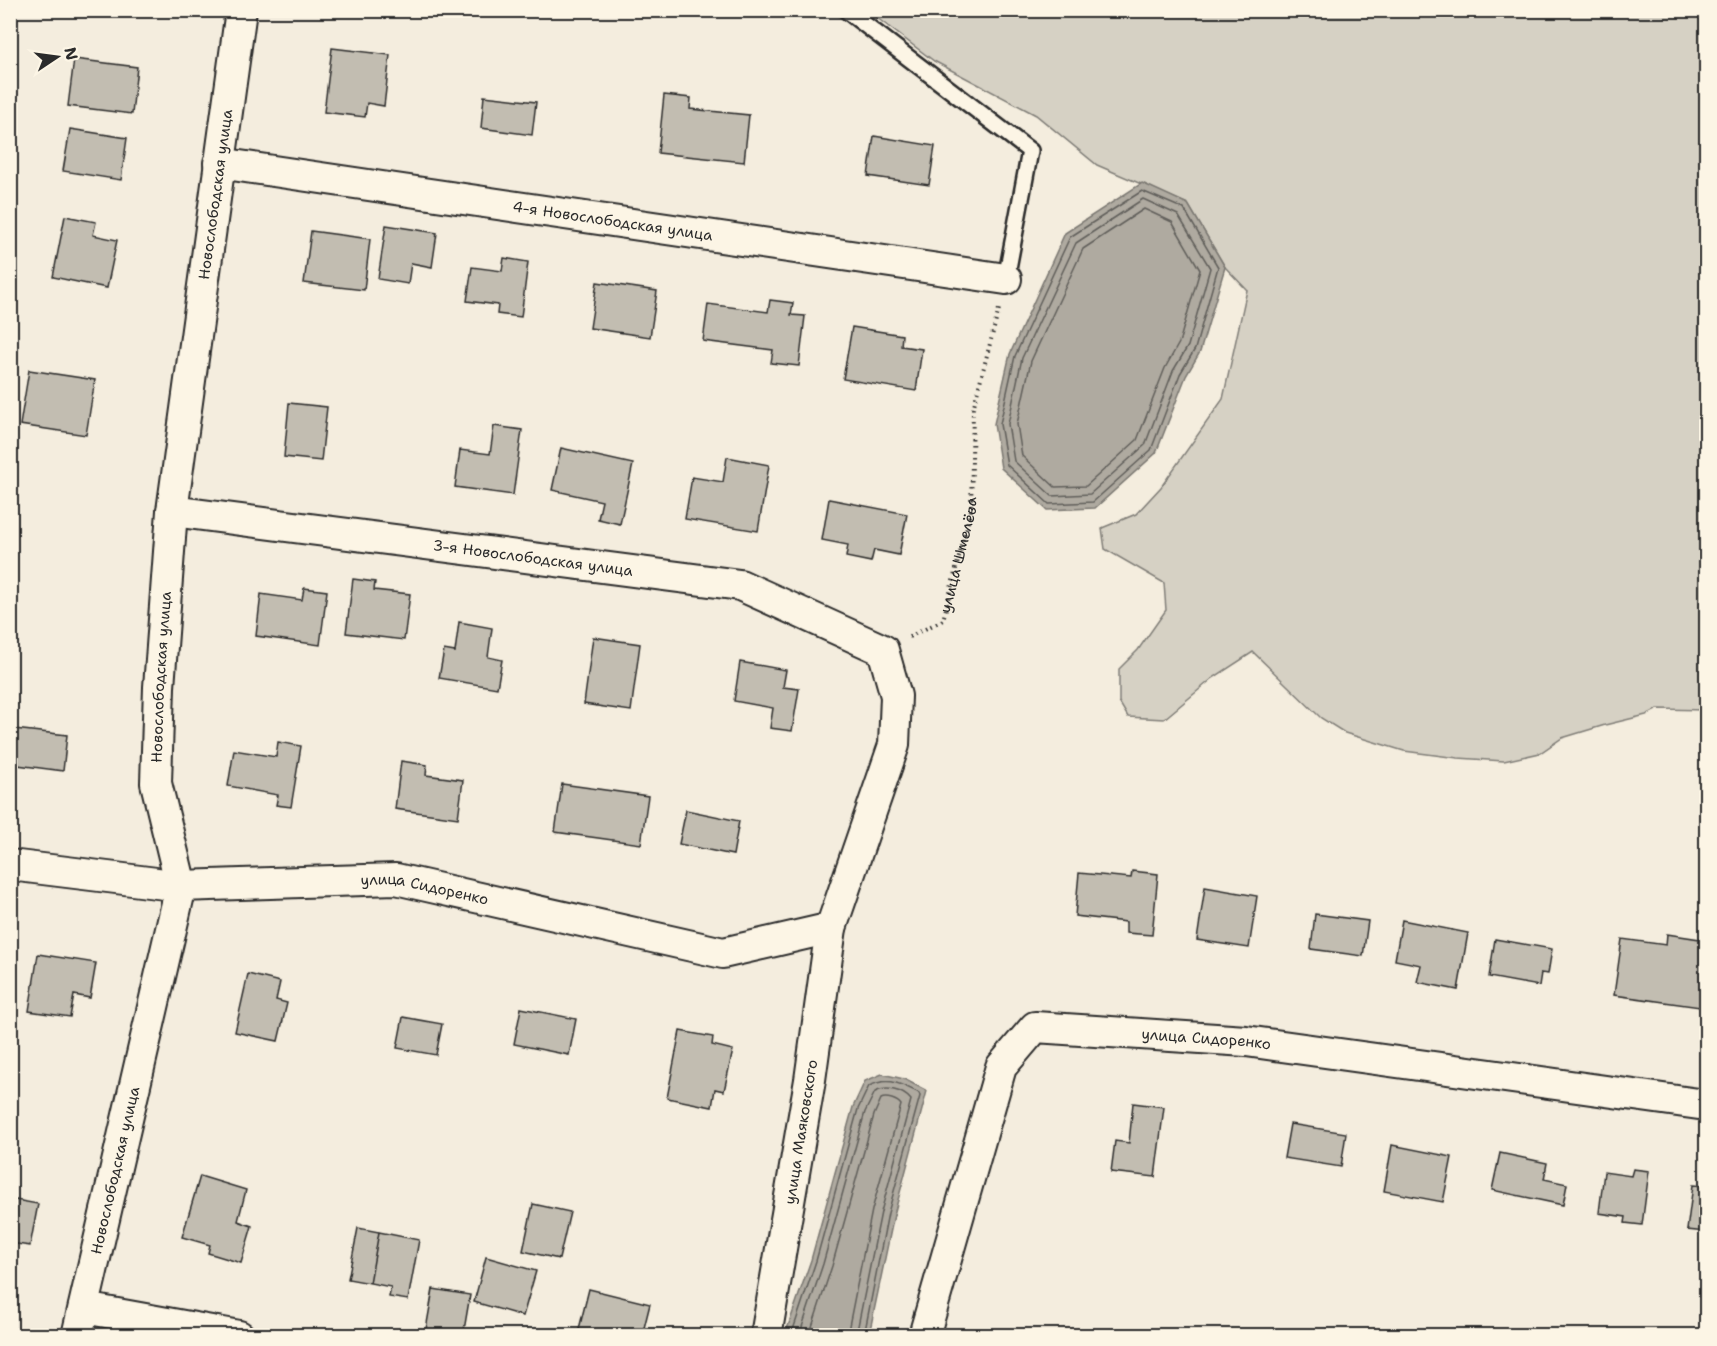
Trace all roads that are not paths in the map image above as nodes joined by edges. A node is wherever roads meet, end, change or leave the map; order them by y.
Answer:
1 (241, 10) edge
2 (846, 10) edge
3 (219, 163) junction
4 (1006, 279) joint
5 (172, 511) junction
6 (10, 865) edge
7 (181, 886) junction
8 (831, 928) junction
9 (1707, 1105) edge
10 (81, 1322) edge
11 (240, 1335) edge
12 (766, 1335) edge
13 (924, 1335) edge

1 - 3 street, Новослободская улица
2 - 4 lane
3 - 4 street, 4-я Новослободская улица
3 - 5 street, Новослободская улица
5 - 7 street, Новослободская улица
5 - 8 street, 3-я Новослободская улица
6 - 7 street, улица Сидоренко
7 - 8 street, улица Сидоренко
7 - 10 street, Новослободская улица
8 - 12 street, улица Маяковского
9 - 13 street, улица Сидоренко
10 - 11 street

